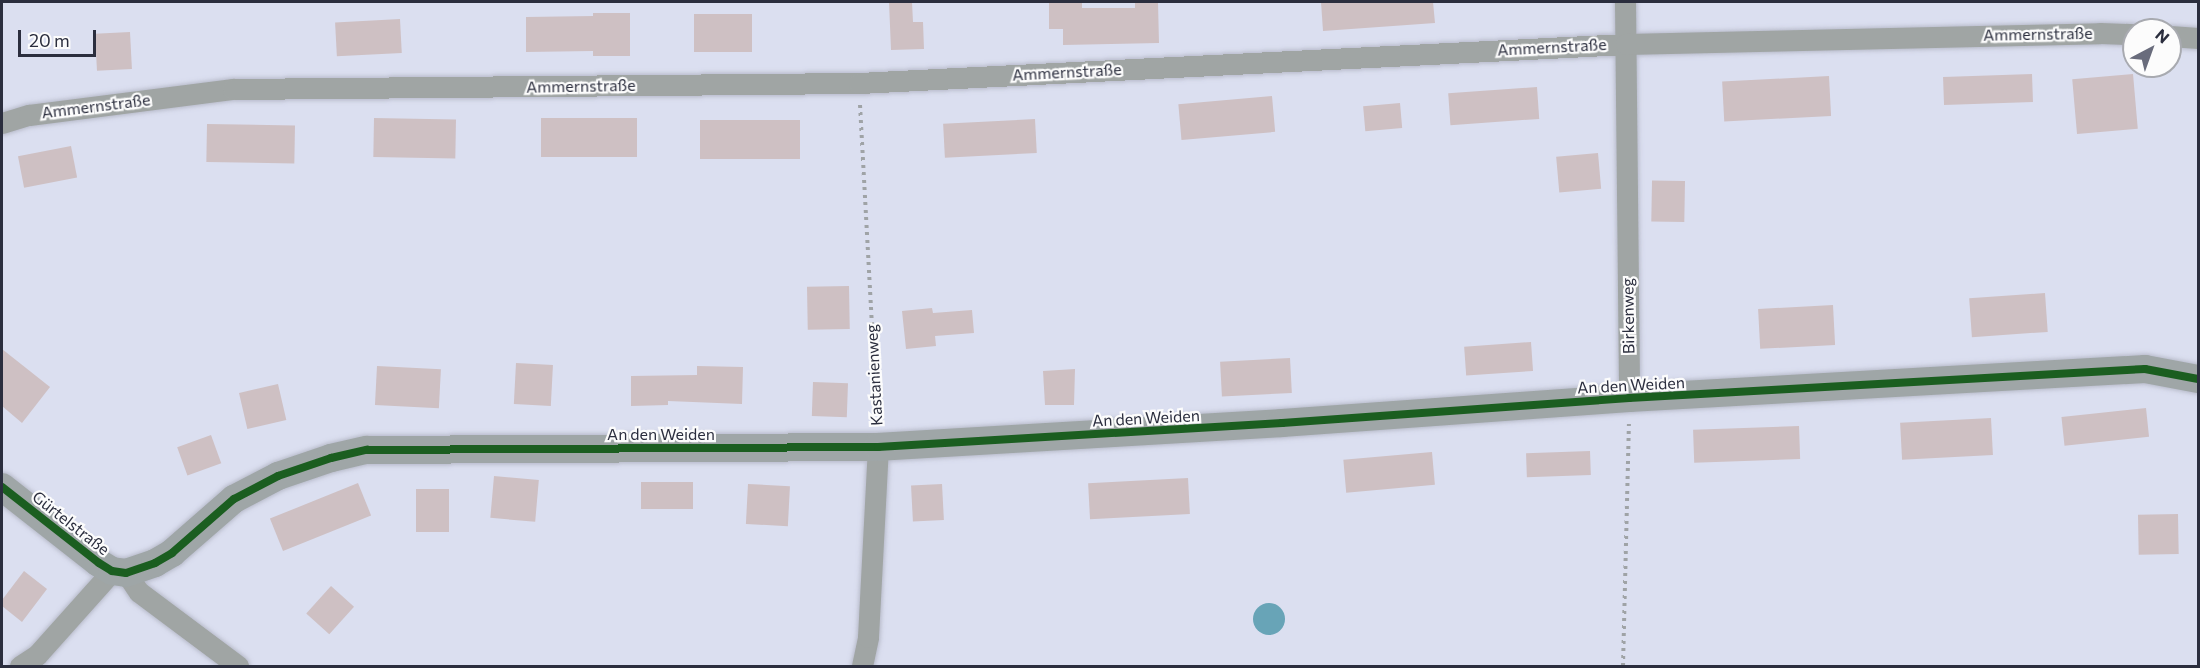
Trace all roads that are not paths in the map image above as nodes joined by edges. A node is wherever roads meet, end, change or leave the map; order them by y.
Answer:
1 (1625, 2) edge
2 (2122, 34) edge
3 (2182, 37) edge
4 (2199, 38) edge
5 (1626, 44) junction
6 (2, 123) edge
7 (2199, 379) edge
8 (1629, 398) junction
9 (878, 447) junction
10 (2, 487) edge
11 (119, 572) junction
12 (20, 666) edge
13 (238, 666) edge
14 (862, 666) edge

1 - 5 street, Birkenweg
2 - 5 street, Ammernstraße
3 - 4 street
5 - 6 street, Ammernstraße
5 - 8 street, Birkenweg
7 - 8 street, An den Weiden
8 - 9 street, An den Weiden
9 - 11 street, An den Weiden
9 - 14 street, Kastanienweg
10 - 11 street, Gürtelstraße
11 - 12 street
11 - 13 street, Gürtelstraße

